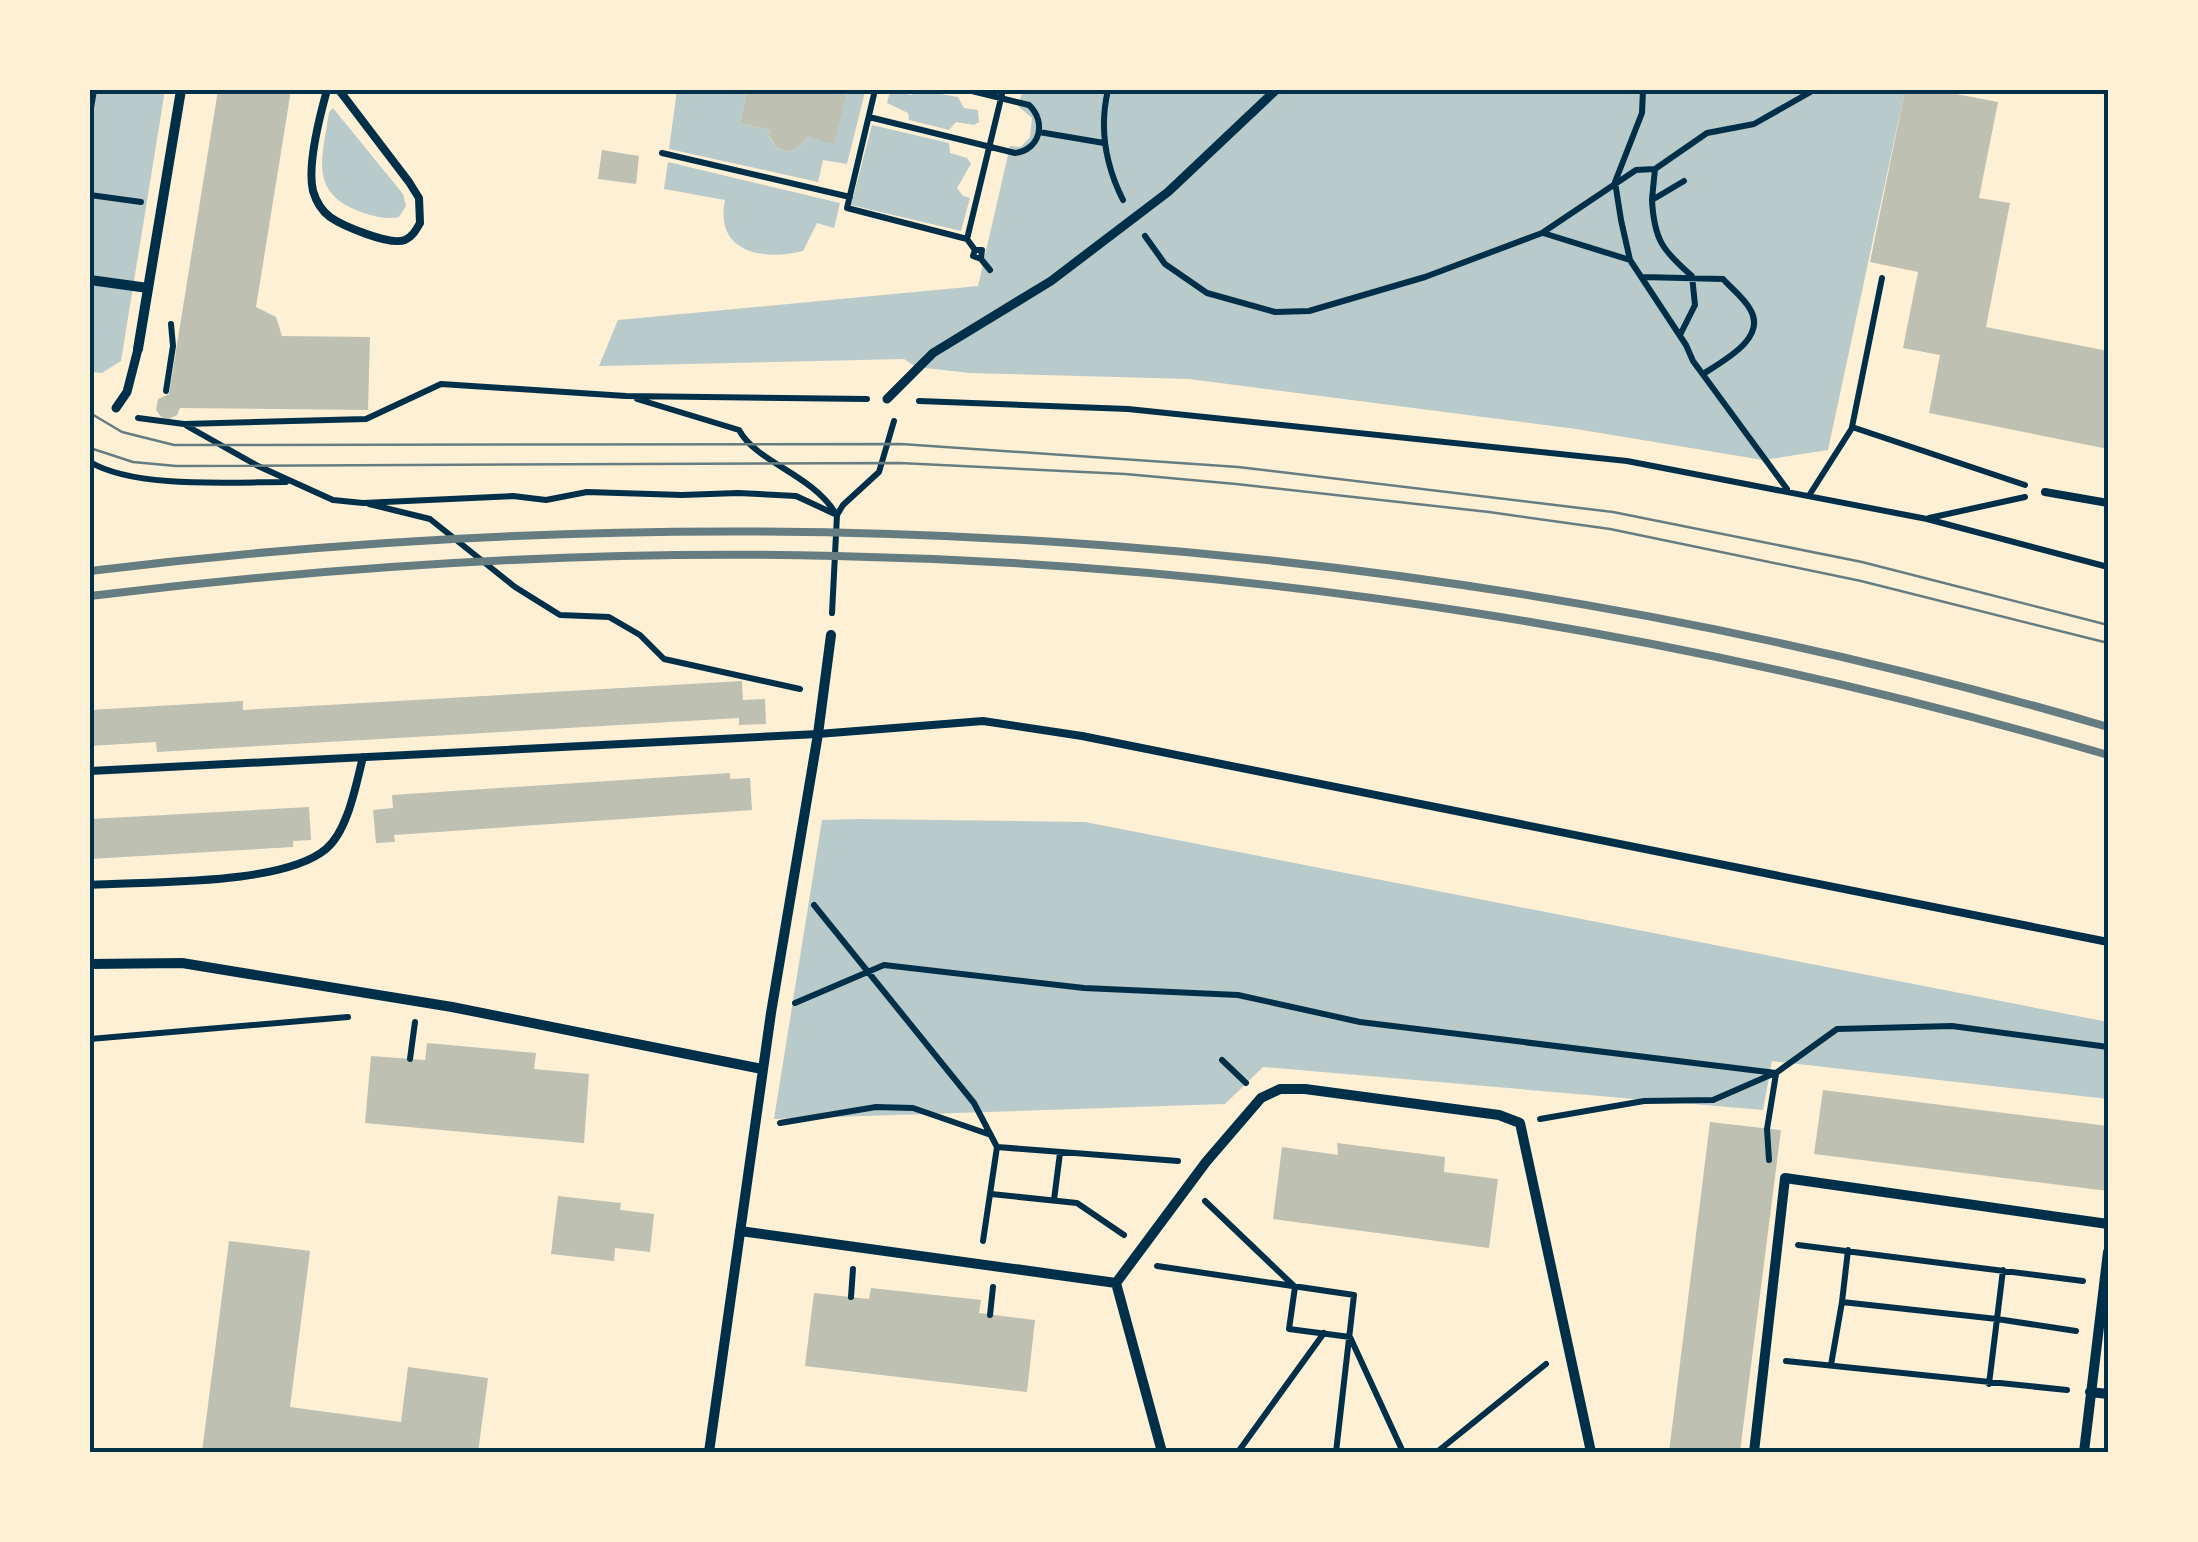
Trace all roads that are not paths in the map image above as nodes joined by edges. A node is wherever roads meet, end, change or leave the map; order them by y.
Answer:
1 (181, 90) edge
2 (327, 90) edge
3 (339, 90) edge
4 (1276, 90) edge
5 (90, 280) edge
6 (148, 288) junction
7 (138, 349) joint
8 (887, 399) road end
9 (116, 408) dead end
10 (2045, 492) road end
11 (2108, 503) edge
12 (831, 636) road end
13 (818, 734) junction
14 (364, 757) junction
15 (90, 771) edge
16 (90, 885) edge
17 (2108, 942) edge
18 (90, 964) edge
19 (762, 1069) junction
20 (2108, 1224) edge
21 (740, 1231) junction
22 (2108, 1252) edge
23 (1116, 1283) junction
24 (2090, 1392) junction
25 (2108, 1394) edge
26 (709, 1452) edge
27 (1162, 1452) edge
28 (1592, 1452) edge
29 (1754, 1452) edge
30 (2084, 1452) edge

1 - 6 street
2 - 3 lane
4 - 8 street
5 - 6 street
6 - 7 street
7 - 9 street
10 - 11 lane
12 - 13 street
13 - 14 lane
13 - 17 lane
13 - 19 street
14 - 15 lane
14 - 16 lane
18 - 19 street
19 - 21 street
20 - 29 street
21 - 23 street
21 - 26 street
22 - 24 street
23 - 27 street
23 - 28 street
24 - 25 street
24 - 30 street

